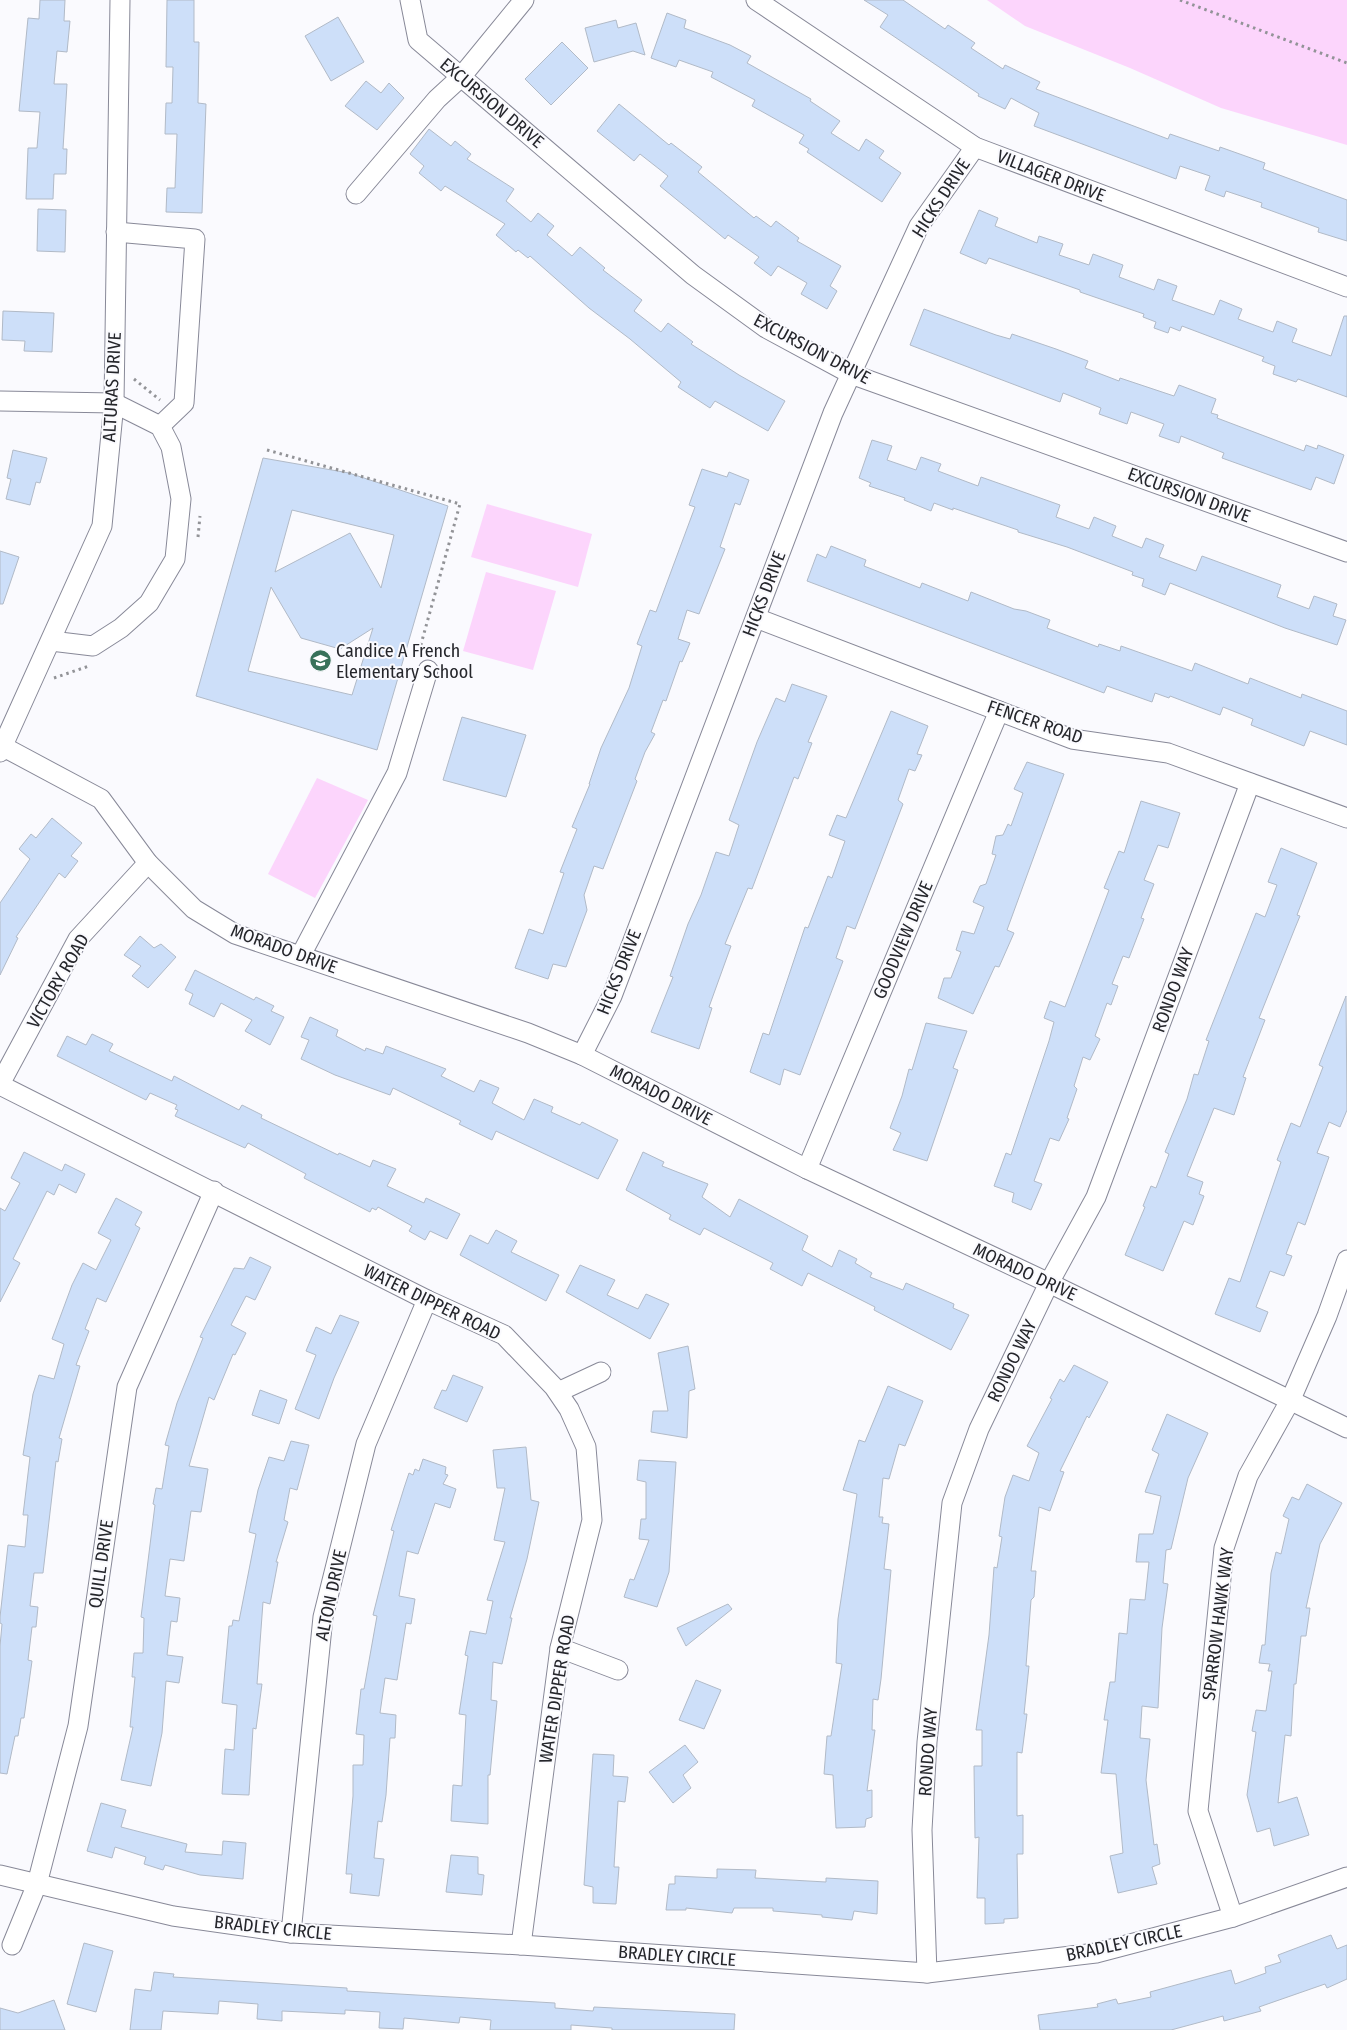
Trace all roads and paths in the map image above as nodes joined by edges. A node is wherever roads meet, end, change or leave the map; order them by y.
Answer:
1 (120, 0) edge
2 (410, 0) edge
3 (524, 0) edge
4 (756, 0) edge
5 (1180, 0) edge
6 (1347, 63) edge
7 (461, 77) junction
8 (975, 147) junction
9 (356, 194) dead end
10 (116, 232) junction
11 (1347, 287) edge
12 (851, 374) junction
13 (132, 376) dead end
14 (0, 401) edge
15 (164, 401) dead end
16 (114, 403) junction
17 (160, 426) junction
18 (267, 450) dead end
19 (1347, 552) edge
20 (756, 618) junction
21 (50, 641) junction
22 (422, 666) joint
23 (999, 711) junction
24 (1, 748) edge
25 (1250, 782) junction
26 (1347, 818) edge
27 (148, 863) junction
28 (301, 956) junction
29 (582, 1055) junction
30 (0, 1085) edge
31 (807, 1168) junction
32 (214, 1192) junction
33 (1347, 1260) edge
34 (1049, 1283) junction
35 (427, 1300) junction
36 (601, 1372) dead end
37 (558, 1392) junction
38 (1291, 1399) junction
39 (1347, 1428) edge
40 (560, 1648) junction
41 (618, 1670) dead end
42 (0, 1875) edge
43 (1347, 1877) edge
44 (37, 1884) junction
45 (1233, 1917) junction
46 (291, 1933) junction
47 (12, 1945) dead end
48 (521, 1945) junction
49 (927, 1973) junction

1 - 10 street, ALTURAS DRIVE
2 - 7 street, EXCURSION DRIVE
3 - 7 street
4 - 8 street, VILLAGER DRIVE
5 - 6 path
7 - 9 street
7 - 12 street, EXCURSION DRIVE
8 - 11 street, VILLAGER DRIVE
8 - 12 street, HICKS DRIVE
10 - 16 street, ALTURAS DRIVE
10 - 17 street
12 - 19 street, EXCURSION DRIVE
12 - 20 street, HICKS DRIVE
13 - 15 path
14 - 16 street
16 - 17 street
16 - 21 street, ALTURAS DRIVE
17 - 21 street
18 - 22 path
20 - 23 street, FENCER ROAD
20 - 29 street, HICKS DRIVE
21 - 24 street, ALTURAS DRIVE
22 - 28 street
23 - 25 street, FENCER ROAD
23 - 31 street, GOODVIEW DRIVE
24 - 27 street, MORADO DRIVE
25 - 26 street, FENCER ROAD
25 - 34 street, RONDO WAY
27 - 28 street, MORADO DRIVE
27 - 30 street, VICTORY ROAD
28 - 29 street, MORADO DRIVE
29 - 31 street, MORADO DRIVE
30 - 32 street, WATER DIPPER ROAD
31 - 34 street, MORADO DRIVE
32 - 35 street, WATER DIPPER ROAD
32 - 44 street, QUILL DRIVE
33 - 38 street, SPARROW HAWK WAY
34 - 38 street, MORADO DRIVE
34 - 49 street, RONDO WAY
35 - 37 street, WATER DIPPER ROAD
35 - 46 street, ALTON DRIVE
36 - 37 street
37 - 40 street, WATER DIPPER ROAD
38 - 39 street, MORADO DRIVE
38 - 45 street, SPARROW HAWK WAY
40 - 41 street
40 - 48 street, WATER DIPPER ROAD
42 - 44 street, BRADLEY CIRCLE
43 - 45 street, BRADLEY CIRCLE
44 - 46 street, BRADLEY CIRCLE
44 - 47 street, QUILL DRIVE
45 - 49 street, BRADLEY CIRCLE
46 - 48 street, BRADLEY CIRCLE
48 - 49 street, BRADLEY CIRCLE

